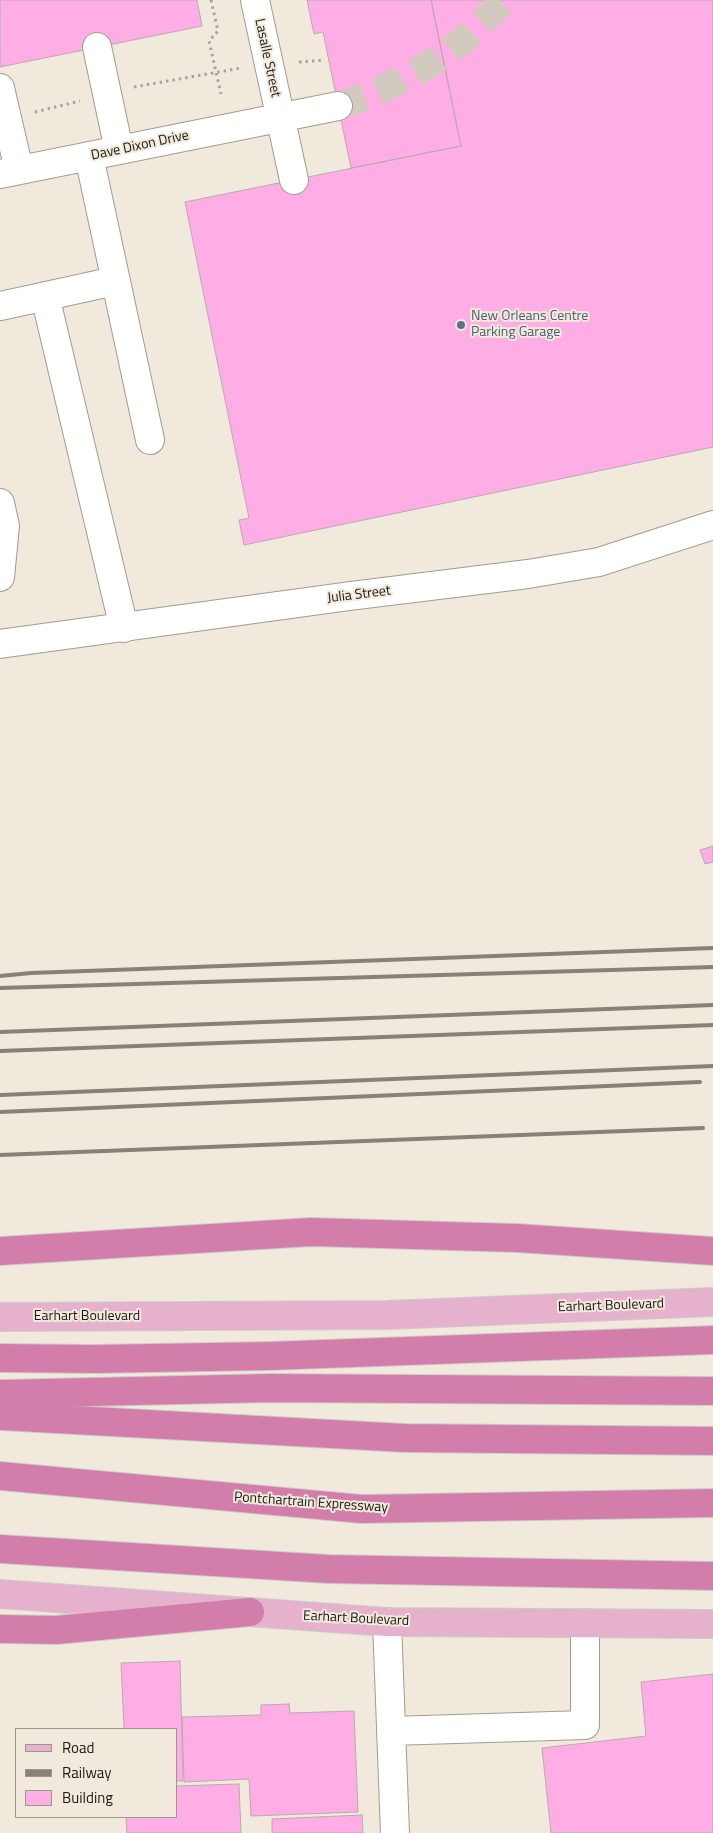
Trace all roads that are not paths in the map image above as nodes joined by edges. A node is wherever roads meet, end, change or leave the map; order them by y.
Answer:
1 (255, 0) edge
2 (97, 47) dead end
3 (0, 88) edge
4 (338, 106) tunnel mouth
5 (279, 116) junction
6 (119, 150) junction
7 (89, 156) junction
8 (10, 172) edge
9 (294, 180) dead end
10 (116, 281) junction
11 (45, 296) junction
12 (0, 306) edge
13 (150, 440) dead end
14 (0, 503) edge
15 (713, 525) edge
16 (0, 577) edge
17 (124, 628) junction
18 (0, 644) edge
19 (713, 1251) edge
20 (0, 1252) edge
21 (713, 1302) edge
22 (0, 1317) edge
23 (713, 1340) edge
24 (0, 1358) edge
25 (713, 1391) edge
26 (0, 1394) edge
27 (0, 1416) edge
28 (713, 1441) edge
29 (0, 1476) edge
30 (713, 1503) edge
31 (0, 1549) edge
32 (713, 1576) edge
33 (0, 1594) edge
34 (250, 1612) junction
35 (387, 1622) junction
36 (585, 1623) junction
37 (713, 1624) edge
38 (0, 1629) edge
39 (391, 1731) junction
40 (395, 1833) edge

1 - 5 street, Lasalle Street
2 - 6 street
3 - 8 street
4 - 5 street, Dave Dixon Drive
5 - 6 street, Dave Dixon Drive
5 - 9 street, Lasalle Street
6 - 7 street, Dave Dixon Drive
7 - 8 street, Dave Dixon Drive
7 - 10 street
10 - 11 street
10 - 13 street
11 - 12 street
11 - 17 street
14 - 16 street
15 - 17 street, Julia Street
17 - 18 street, Julia Street
19 - 20 highway
21 - 22 main road, Earhart Boulevard
23 - 24 highway
25 - 26 highway
27 - 28 highway
29 - 30 highway, Pontchartrain Expressway
31 - 32 highway
33 - 34 main road, Earhart Boulevard
34 - 35 main road, Earhart Boulevard
34 - 38 highway
35 - 36 main road, Earhart Boulevard
35 - 39 street
36 - 37 main road, Earhart Boulevard
36 - 39 street
39 - 40 street

